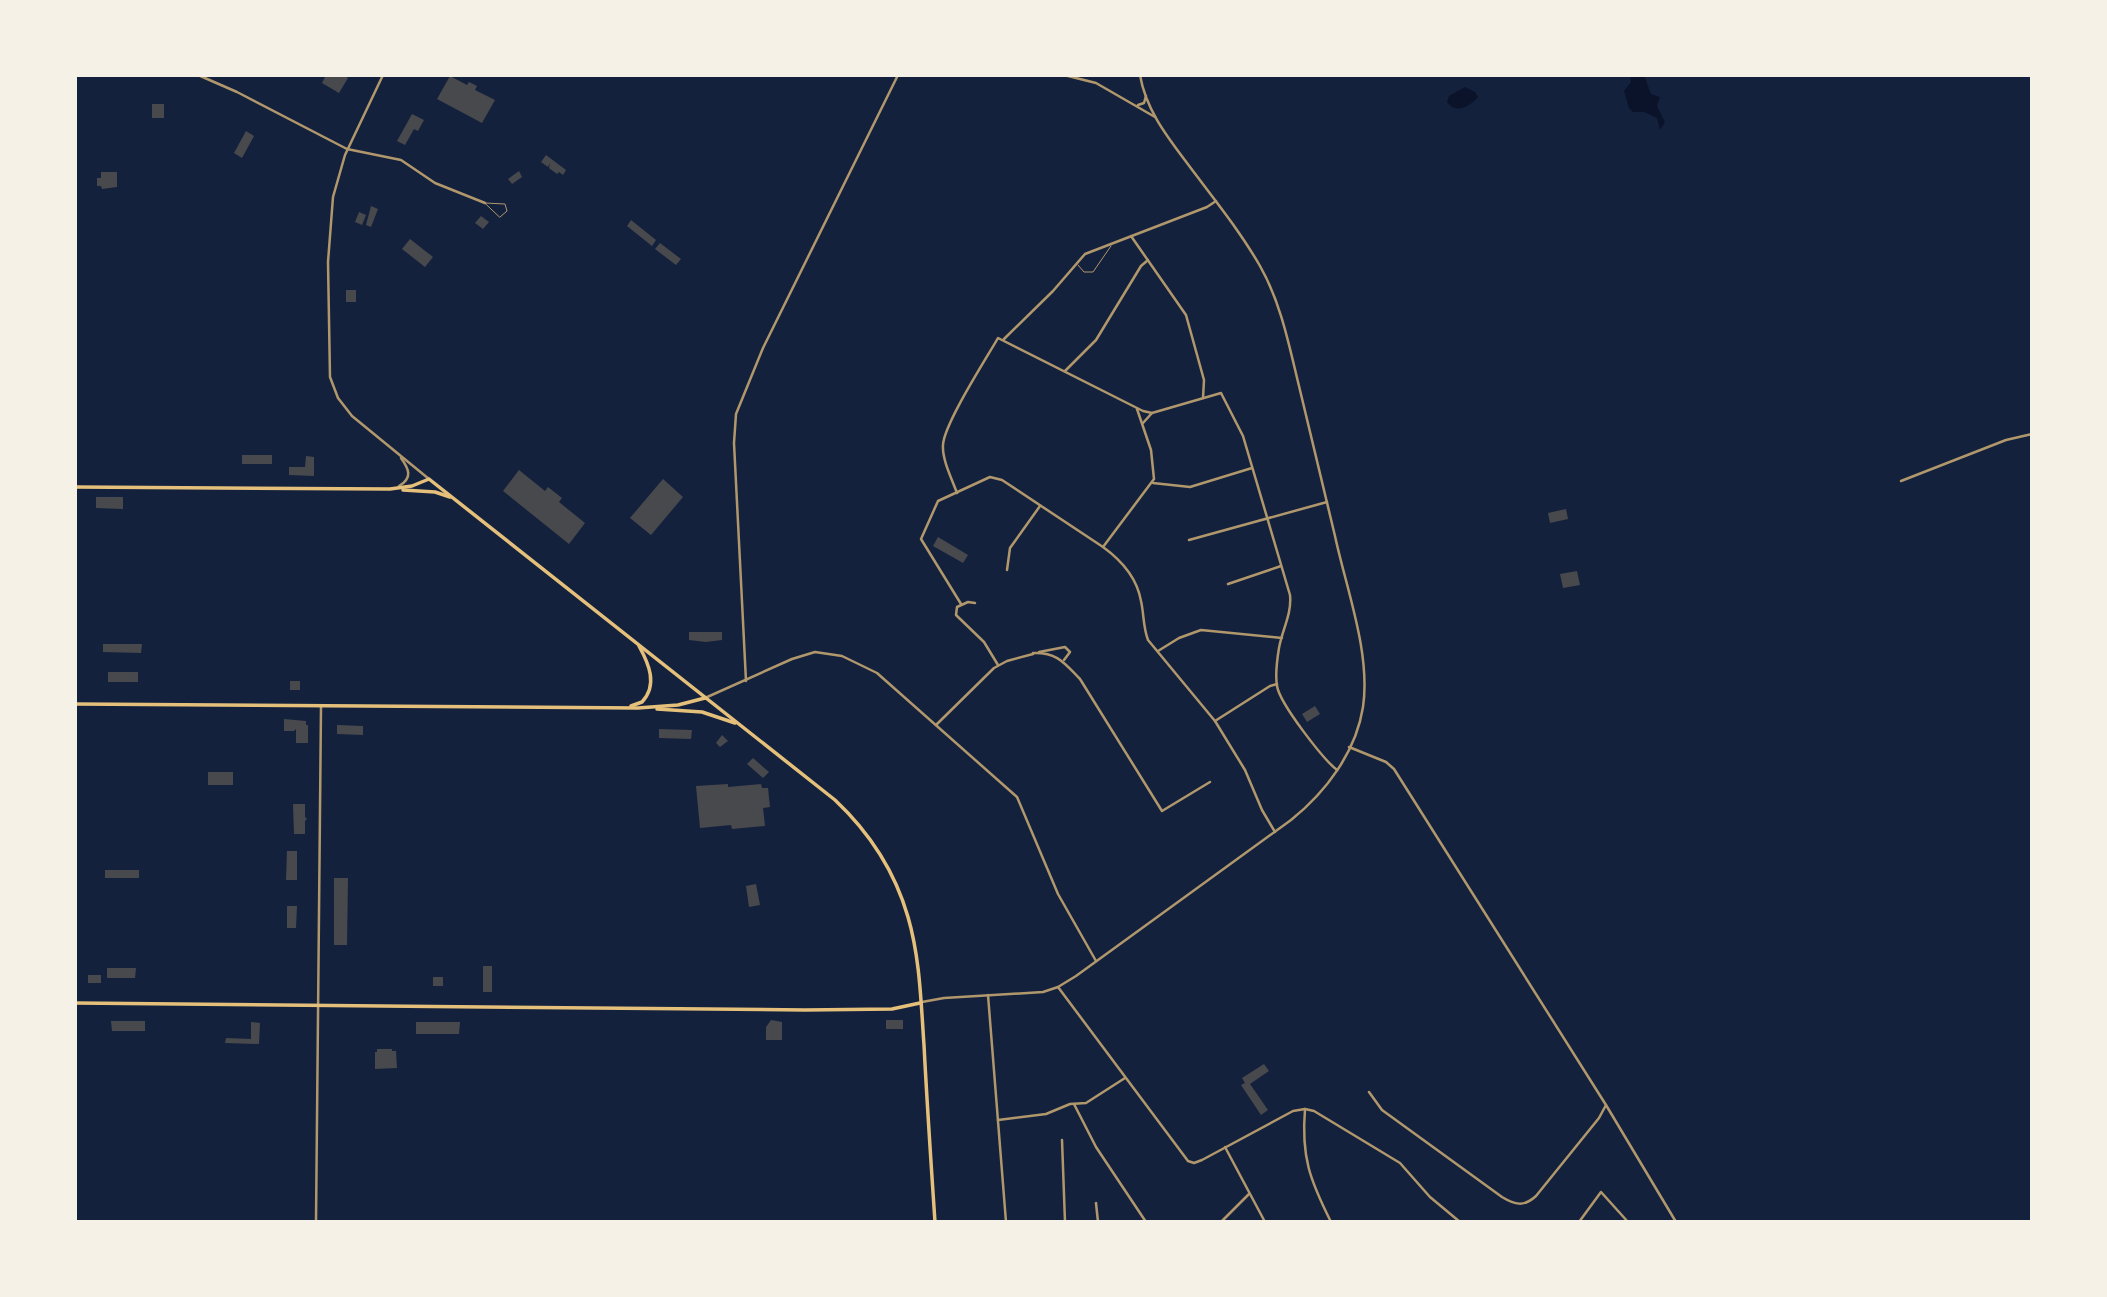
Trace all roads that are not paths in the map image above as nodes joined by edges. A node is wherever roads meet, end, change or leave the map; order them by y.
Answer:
1 (198, 75) edge
2 (383, 75) edge
3 (898, 75) edge
4 (1065, 75) edge
5 (1140, 75) edge
6 (1146, 96) junction
7 (1138, 105) junction
8 (1155, 117) junction
9 (347, 149) junction
10 (1216, 201) junction
11 (485, 203) junction
12 (1131, 236) junction
13 (1115, 242) junction
14 (1148, 260) junction
15 (1077, 261) junction
16 (1003, 340) junction
17 (1065, 371) junction
18 (1202, 398) junction
19 (1138, 410) junction
20 (1152, 413) junction
21 (1143, 424) junction
22 (2032, 434) edge
23 (399, 455) junction
24 (1252, 468) junction
25 (429, 479) junction
26 (1901, 481) dead end
27 (1152, 483) junction
28 (75, 487) edge
29 (390, 489) junction
30 (957, 493) junction
31 (455, 499) junction
32 (1327, 502) junction
33 (1040, 506) junction
34 (1266, 518) junction
35 (1189, 540) dead end
36 (1102, 547) junction
37 (1281, 566) junction
38 (1007, 570) dead end
39 (1228, 584) dead end
40 (975, 603) dead end
41 (961, 604) junction
42 (1282, 638) junction
43 (639, 644) junction
44 (1158, 651) junction
45 (1033, 653) junction
46 (1065, 660) junction
47 (998, 665) junction
48 (746, 681) junction
49 (1277, 684) junction
50 (705, 698) junction
51 (75, 704) edge
52 (321, 706) junction
53 (623, 708) junction
54 (638, 708) junction
55 (1215, 721) junction
56 (738, 725) junction
57 (936, 725) junction
58 (1349, 747) junction
59 (1337, 770) junction
60 (1210, 782) dead end
61 (1275, 832) junction
62 (1096, 961) junction
63 (1058, 986) junction
64 (988, 995) junction
65 (75, 1003) edge
66 (920, 1003) junction
67 (320, 1005) junction
68 (1125, 1078) junction
69 (1370, 1092) dead end
70 (1074, 1104) junction
71 (1606, 1105) junction
72 (1306, 1109) junction
73 (998, 1120) junction
74 (1062, 1140) dead end
75 (1225, 1147) junction
76 (1249, 1194) junction
77 (1096, 1203) dead end
78 (316, 1222) edge
79 (935, 1222) edge
80 (1006, 1222) edge
81 (1065, 1222) edge
82 (1098, 1222) edge
83 (1146, 1222) edge
84 (1222, 1222) edge
85 (1265, 1222) edge
86 (1331, 1222) edge
87 (1460, 1222) edge
88 (1579, 1222) edge
89 (1628, 1222) edge
90 (1676, 1222) edge

1 - 9 street
2 - 9 street
3 - 48 street
4 - 7 street
5 - 6 street
6 - 7 street
6 - 8 street
7 - 8 street
8 - 10 street
9 - 11 street
9 - 23 street
10 - 12 street
10 - 32 street
11 - 11 lane
12 - 13 street
12 - 14 street
13 - 15 street
13 - 15 lane
14 - 17 street
14 - 18 street
15 - 16 street
16 - 17 street
16 - 30 street
17 - 19 street
18 - 20 street
18 - 24 street
19 - 20 street
19 - 21 street
20 - 21 street
21 - 27 street
22 - 26 street
23 - 25 street
23 - 29 street
24 - 27 street
24 - 34 street
25 - 29 main road
25 - 31 main road
27 - 36 street
28 - 29 main road
29 - 31 main road
30 - 33 street
30 - 41 street
31 - 43 main road
32 - 34 street
32 - 58 street
33 - 36 street
33 - 38 street
34 - 35 street
34 - 37 street
36 - 44 street
37 - 39 street
37 - 42 street
40 - 41 street
41 - 47 street
42 - 44 street
42 - 49 street
43 - 50 main road
43 - 53 main road
44 - 55 street
45 - 46 street
45 - 46 street
45 - 47 street
46 - 60 street
47 - 57 street
48 - 50 street
48 - 57 street
49 - 55 street
49 - 59 street
50 - 54 main road
50 - 56 main road
51 - 52 main road
52 - 53 main road
52 - 67 street
53 - 54 main road
54 - 56 main road
55 - 61 street
56 - 66 main road
57 - 62 street
58 - 59 street
58 - 71 street
59 - 61 street
61 - 62 street
62 - 63 street
63 - 64 street
63 - 68 street
64 - 66 street
64 - 73 street
65 - 67 main road
66 - 67 main road
66 - 79 main road
67 - 78 street
68 - 70 street
68 - 75 street
69 - 71 street
70 - 73 street
70 - 83 street
71 - 90 street
72 - 75 street
72 - 86 street
72 - 87 street
73 - 80 street
74 - 81 street
75 - 76 street
76 - 84 street
76 - 85 street
77 - 82 street
88 - 89 street

